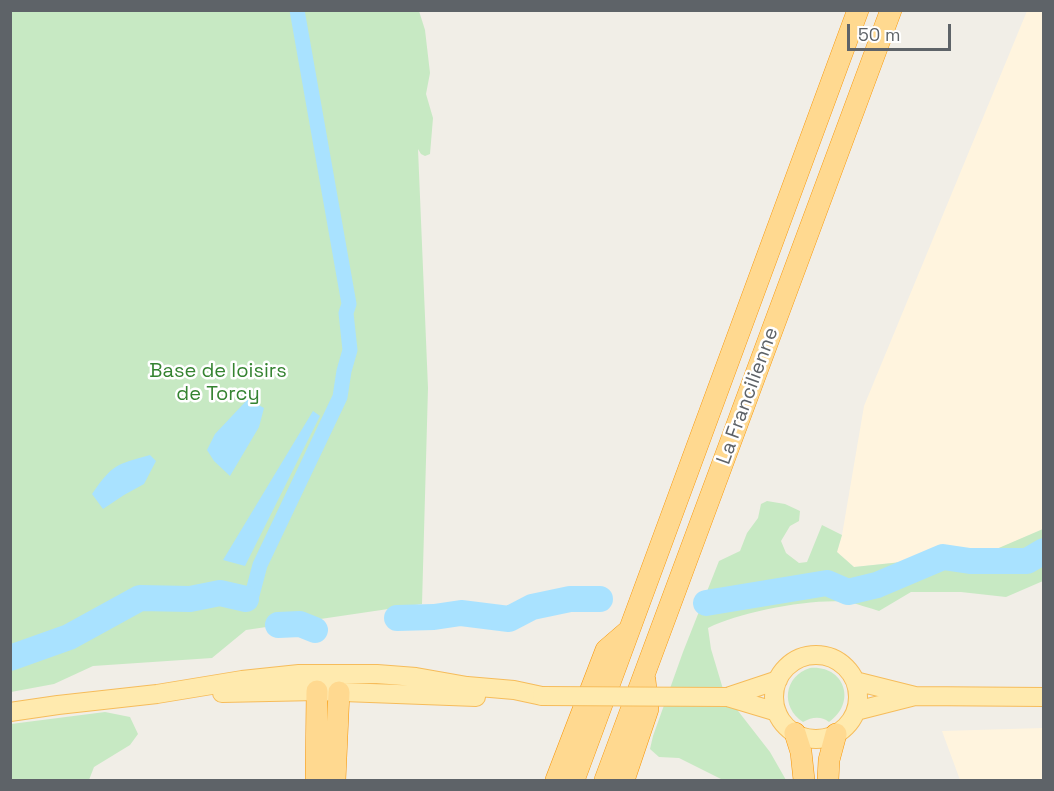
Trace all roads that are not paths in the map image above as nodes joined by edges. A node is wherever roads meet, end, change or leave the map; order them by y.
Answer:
1 (858, 10) edge
2 (891, 10) edge
3 (630, 629) junction
4 (350, 673) junction
5 (645, 673) junction
6 (777, 680) junction
7 (855, 681) junction
8 (322, 682) junction
9 (339, 692) junction
10 (542, 696) junction
11 (727, 696) junction
12 (915, 696) junction
13 (1044, 697) edge
14 (856, 711) junction
15 (10, 712) edge
16 (777, 712) junction
17 (795, 733) junction
18 (836, 734) junction
19 (316, 780) edge
20 (335, 780) edge
21 (556, 780) edge
22 (574, 780) edge
23 (605, 780) edge
24 (624, 780) edge
25 (804, 780) edge
26 (828, 780) edge

1 - 3 highway, La Francilienne
2 - 5 highway, La Francilienne
3 - 21 highway
3 - 22 highway, La Francilienne
4 - 8 main road
4 - 9 main road
4 - 10 main road
5 - 23 highway, La Francilienne
5 - 24 highway
6 - 7 main road
6 - 11 main road
6 - 16 main road
7 - 12 main road
7 - 14 main road
8 - 9 main road
8 - 15 main road
8 - 19 highway
9 - 10 main road
9 - 20 highway
10 - 11 main road, bridge
11 - 16 main road
12 - 13 main road
12 - 14 main road
14 - 18 main road
16 - 17 main road
17 - 18 main road
17 - 25 highway
18 - 26 highway

